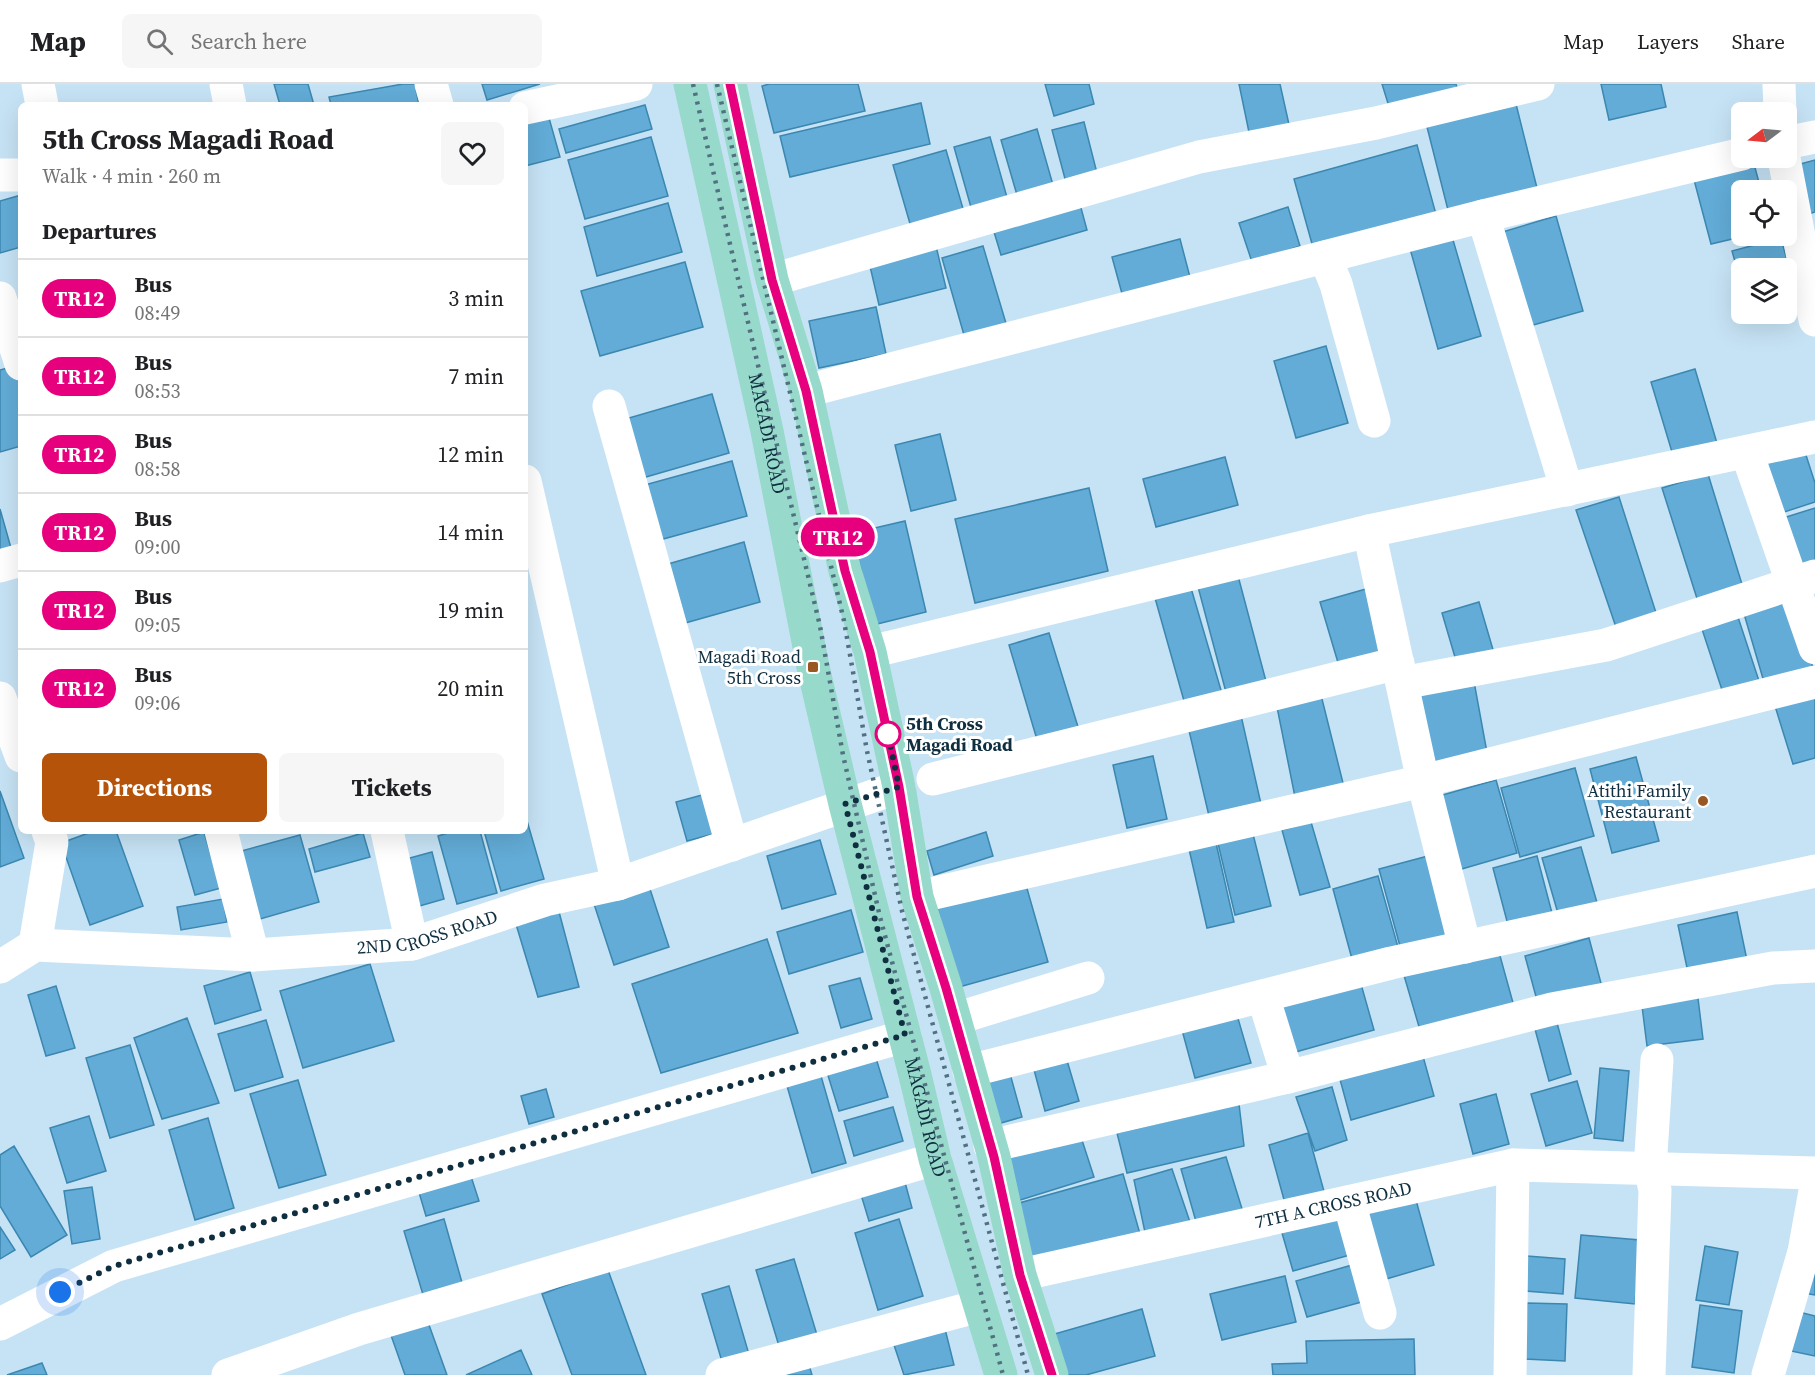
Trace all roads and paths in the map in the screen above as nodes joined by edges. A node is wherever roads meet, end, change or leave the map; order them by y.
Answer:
1 (38, 84) edge
2 (226, 84) edge
3 (431, 84) edge
4 (636, 84) edge
5 (690, 84) edge
6 (730, 84) edge
7 (1538, 84) edge
8 (1779, 84) edge
9 (41, 102) edge
10 (229, 102) edge
11 (436, 102) edge
12 (1780, 102) edge
13 (528, 107) edge
14 (1815, 136) edge
15 (1797, 140) edge
16 (1731, 157) edge
17 (1786, 168) edge
18 (0, 175) edge
19 (18, 175) edge
20 (1483, 216) junction
21 (1325, 257) junction
22 (772, 280) junction
23 (0, 298) edge
24 (1814, 310) edge
25 (18, 355) edge
26 (806, 391) junction
27 (609, 406) dead end
28 (1374, 421) dead end
29 (1815, 437) edge
30 (1747, 453) junction
31 (1567, 490) junction
32 (528, 494) edge
33 (1369, 531) junction
34 (18, 561) edge
35 (0, 566) edge
36 (1804, 580) edge
37 (1815, 648) edge
38 (870, 652) junction
39 (1400, 673) junction
40 (1815, 682) edge
41 (0, 698) edge
42 (18, 748) edge
43 (933, 779) dead end
44 (1423, 781) junction
45 (899, 787) junction
46 (845, 804) junction
47 (49, 834) edge
48 (222, 834) edge
49 (388, 834) edge
50 (732, 845) junction
51 (1815, 871) edge
52 (618, 884) junction
53 (917, 897) junction
54 (411, 944) junction
55 (35, 945) junction
56 (1465, 946) junction
57 (253, 955) junction
58 (1815, 966) edge
59 (0, 967) edge
60 (1088, 978) dead end
61 (1263, 996) junction
62 (955, 1019) junction
63 (905, 1035) junction
64 (1656, 1060) dead end
65 (969, 1071) junction
66 (1288, 1077) junction
67 (990, 1146) junction
68 (935, 1159) junction
69 (1513, 1165) junction
70 (1650, 1169) junction
71 (1815, 1173) edge
72 (1815, 1191) edge
73 (1349, 1202) junction
74 (1810, 1253) edge
75 (1020, 1275) junction
76 (979, 1306) junction
77 (1380, 1313) dead end
78 (0, 1324) edge
79 (228, 1375) edge
80 (722, 1375) edge
81 (1000, 1375) edge
82 (1052, 1375) edge
83 (1510, 1375) edge
84 (1650, 1375) edge
85 (1768, 1375) edge

1 - 9 street
2 - 10 street
3 - 11 street
4 - 13 street
5 - 46 main road, MAGADI ROAD
6 - 22 main road
7 - 22 street
8 - 12 street
14 - 15 street
16 - 20 street
17 - 24 street
18 - 19 street
20 - 21 street
20 - 31 street
21 - 26 street
21 - 28 street
22 - 26 main road
23 - 25 street
26 - 38 main road
27 - 50 street
29 - 30 street
30 - 31 street
30 - 36 street
31 - 33 street
32 - 52 street
33 - 38 street
33 - 39 street
34 - 35 street
36 - 37 street
36 - 39 street
38 - 45 main road
39 - 43 street
39 - 44 street
40 - 44 street
41 - 42 street
44 - 53 street
44 - 56 street
45 - 46 street, 2ND CROSS ROAD
45 - 53 main road
46 - 50 street, 2ND CROSS ROAD
46 - 63 main road, MAGADI ROAD
47 - 55 street
48 - 57 street
49 - 54 street
50 - 52 street, 2ND CROSS ROAD
51 - 56 street
52 - 54 street, 2ND CROSS ROAD
53 - 62 main road
54 - 57 street, 2ND CROSS ROAD
55 - 57 street, 2ND CROSS ROAD
55 - 59 street
56 - 61 street
58 - 66 street
60 - 62 street
61 - 65 street
61 - 66 street
62 - 65 main road
63 - 68 main road, MAGADI ROAD
63 - 78 street
64 - 70 street
65 - 67 main road
66 - 67 street
67 - 75 main road
68 - 76 main road, MAGADI ROAD
68 - 79 street
69 - 70 street, 7TH A CROSS ROAD
69 - 73 street, 7TH A CROSS ROAD
69 - 83 street
70 - 71 street, 7TH A CROSS ROAD
70 - 84 street
72 - 74 street
73 - 75 street, 7TH A CROSS ROAD
73 - 77 street
74 - 85 street
75 - 82 main road
76 - 80 street
76 - 81 main road, MAGADI ROAD

